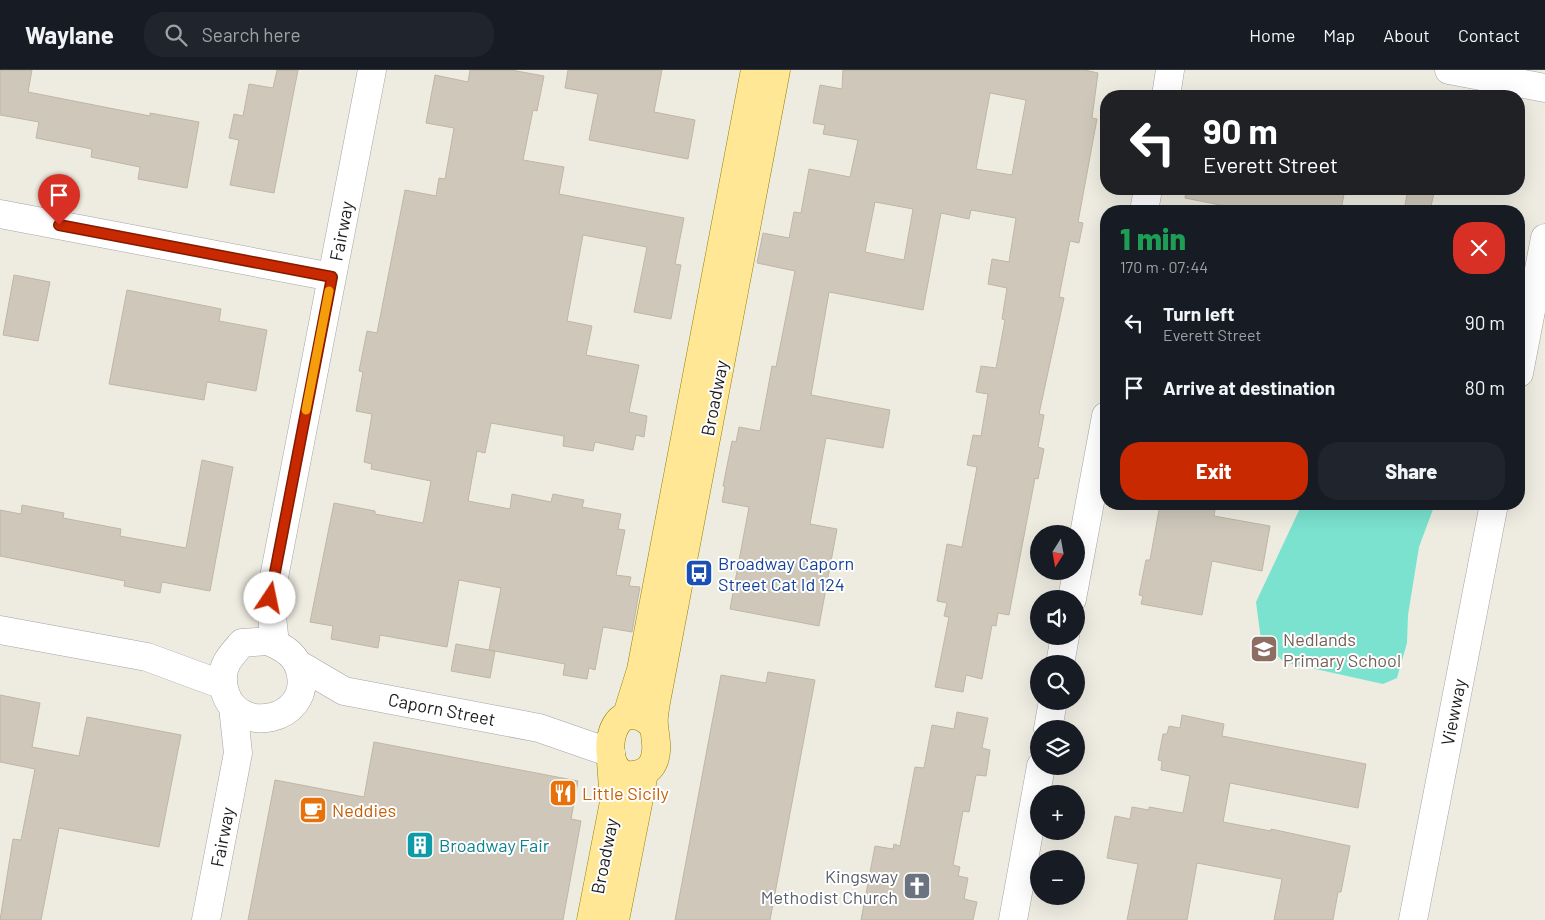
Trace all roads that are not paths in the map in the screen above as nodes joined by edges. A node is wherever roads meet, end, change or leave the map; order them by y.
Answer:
1 (372, 70) edge
2 (755, 70) edge
3 (776, 70) edge
4 (1170, 70) edge
5 (1449, 70) edge
6 (1545, 88) edge
7 (1167, 90) edge
8 (0, 214) edge
9 (1545, 238) edge
10 (332, 277) junction
11 (1525, 342) edge
12 (1100, 448) edge
13 (1493, 510) edge
14 (1074, 590) edge
15 (270, 598) junction
16 (0, 630) edge
17 (275, 644) junction
18 (236, 650) junction
19 (147, 657) junction
20 (298, 664) junction
21 (344, 691) junction
22 (228, 696) junction
23 (296, 701) junction
24 (267, 719) junction
25 (654, 726) junction
26 (615, 740) junction
27 (238, 753) junction
28 (644, 773) junction
29 (1039, 775) edge
30 (206, 920) edge
31 (591, 920) edge
32 (615, 920) edge
33 (1013, 920) edge
34 (1413, 920) edge

1 - 10 street, Fairway
2 - 26 main road, Broadway
3 - 25 main road, Broadway
4 - 7 street
5 - 6 street
8 - 10 street
9 - 11 street
10 - 15 street, Fairway
12 - 14 street
13 - 34 street, Viewway
15 - 17 street, Fairway
15 - 18 street, Fairway
16 - 19 street
17 - 18 street
17 - 20 street
18 - 19 street
18 - 22 street
19 - 22 street
20 - 21 street, Caporn Street
20 - 23 street
21 - 23 street, Caporn Street
21 - 26 street, Caporn Street
22 - 24 street
22 - 27 street, Fairway
23 - 24 street
24 - 27 street, Fairway
25 - 26 main road
25 - 28 main road
26 - 28 main road
26 - 31 main road, Broadway
27 - 30 street, Fairway
28 - 32 main road, Broadway
29 - 33 street

